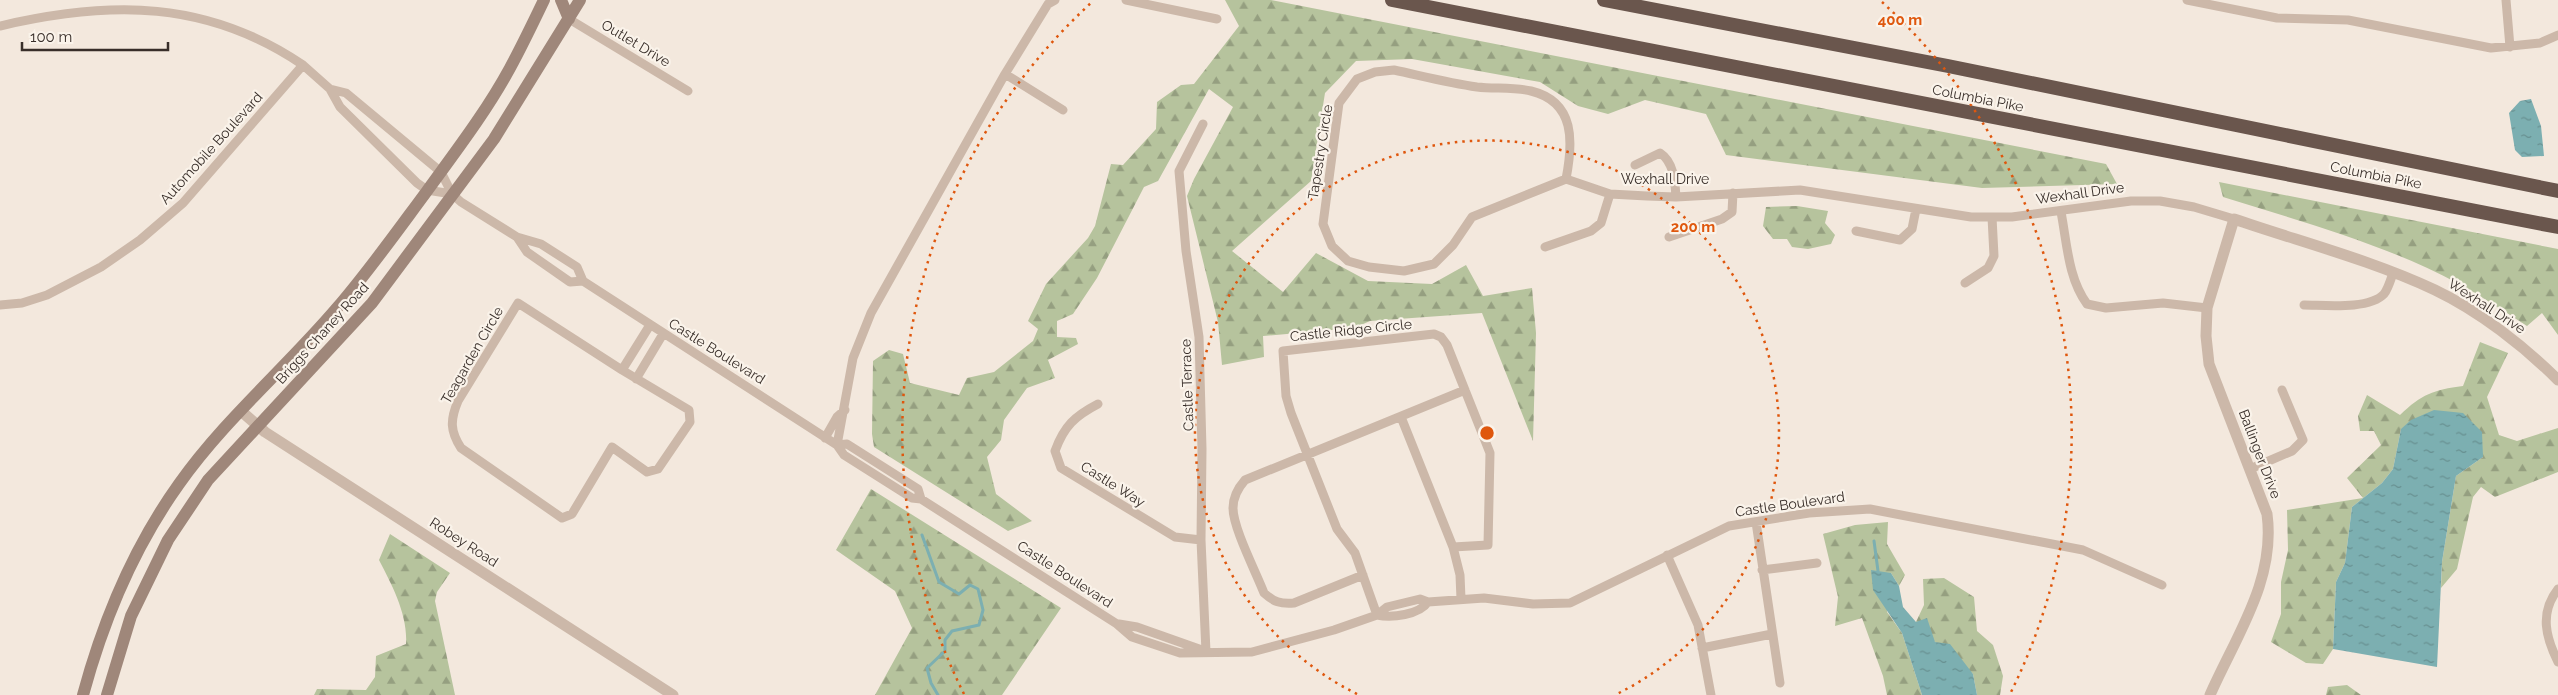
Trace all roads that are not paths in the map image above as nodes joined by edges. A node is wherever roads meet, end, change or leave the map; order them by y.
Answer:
1 (544, 0) edge
2 (561, 0) edge
3 (580, 0) edge
4 (1055, 0) edge
5 (1126, 0) edge
6 (1392, 0) edge
7 (1604, 0) edge
8 (2187, 0) edge
9 (2506, 0) edge
10 (569, 19) junction
11 (1217, 19) dead end
12 (0, 26) edge
13 (2558, 35) edge
14 (2510, 47) junction
15 (304, 65) junction
16 (1005, 74) junction
17 (330, 89) junction
18 (688, 91) dead end
19 (1063, 110) dead end
20 (1204, 124) dead end
21 (1635, 165) dead end
22 (441, 172) junction
23 (1566, 179) junction
24 (427, 190) junction
25 (2558, 191) edge
26 (1733, 192) junction
27 (452, 194) junction
28 (1610, 194) junction
29 (1676, 197) junction
30 (1916, 209) junction
31 (2061, 212) junction
32 (1992, 217) junction
33 (2234, 219) junction
34 (2558, 227) edge
35 (1856, 231) dead end
36 (517, 237) junction
37 (1670, 237) dead end
38 (1545, 247) dead end
39 (2393, 273) junction
40 (583, 280) junction
41 (1965, 283) dead end
42 (2304, 304) dead end
43 (0, 305) edge
44 (2208, 308) junction
45 (650, 325) junction
46 (663, 334) junction
47 (622, 370) junction
48 (636, 379) junction
49 (2558, 380) edge
50 (1465, 390) junction
51 (2282, 390) dead end
52 (1098, 404) dead end
53 (845, 410) junction
54 (241, 411) junction
55 (1401, 417) junction
56 (256, 426) junction
57 (826, 438) junction
58 (837, 444) junction
59 (1308, 456) junction
60 (2250, 469) junction
61 (1756, 522) junction
62 (1201, 540) junction
63 (1453, 547) junction
64 (1667, 555) junction
65 (1817, 563) dead end
66 (1762, 570) junction
67 (1363, 575) junction
68 (2162, 585) dead end
69 (2558, 590) edge
70 (1461, 599) junction
71 (1377, 615) junction
72 (1772, 634) junction
73 (1702, 648) junction
74 (1206, 652) junction
75 (2558, 662) edge
76 (1780, 683) dead end
77 (83, 695) edge
78 (107, 695) edge
79 (673, 695) edge
80 (1710, 695) edge
81 (2210, 695) edge

1 - 22 main road, Briggs Chaney Road
2 - 10 main road
3 - 10 main road, Briggs Chaney Road
4 - 16 street
5 - 11 street
6 - 34 highway, Columbia Pike
7 - 25 highway, Columbia Pike
8 - 14 street
9 - 14 street
10 - 18 street, Outlet Drive
10 - 27 main road, Briggs Chaney Road
12 - 15 street
13 - 14 street
15 - 17 street
15 - 43 street, Automobile Boulevard
16 - 19 street
16 - 53 street
17 - 22 street
17 - 24 street
20 - 62 street, Castle Terrace
21 - 29 street
22 - 24 main road, Briggs Chaney Road
22 - 27 street
23 - 23 street, Tapestry Circle
23 - 28 street, Wexhall Drive
24 - 27 street
24 - 54 main road, Briggs Chaney Road
26 - 29 street, Wexhall Drive
26 - 30 street, Wexhall Drive
26 - 37 street
27 - 36 street, Castle Boulevard
27 - 56 main road, Briggs Chaney Road
28 - 29 street, Wexhall Drive
28 - 38 street
30 - 32 street, Wexhall Drive
30 - 35 street
31 - 32 street, Wexhall Drive
31 - 33 street, Wexhall Drive
31 - 44 street
32 - 41 street
33 - 39 street, Wexhall Drive
33 - 44 street, Ballinger Drive
36 - 40 street, Castle Boulevard
36 - 40 street, Castle Boulevard
39 - 42 street
39 - 49 street, Wexhall Drive
40 - 45 street, Castle Boulevard
44 - 60 street, Ballinger Drive
45 - 46 street, Castle Boulevard
45 - 47 street
46 - 48 street
46 - 57 street, Castle Boulevard
47 - 48 street, Teagarden Circle
47 - 48 street, Teagarden Circle
50 - 55 street
50 - 59 street, Castle Ridge Circle
50 - 63 street, Castle Ridge Circle
51 - 60 street
52 - 62 street, Castle Way
53 - 57 street
53 - 58 street
54 - 56 street, Robey Road
54 - 77 main road, Briggs Chaney Road
55 - 59 street
55 - 63 street
56 - 78 main road, Briggs Chaney Road
56 - 79 street, Robey Road
57 - 58 street, Castle Boulevard
58 - 74 street, Castle Boulevard
59 - 67 street, Castle Ridge Circle
59 - 67 street
60 - 81 street, Ballinger Drive
61 - 64 street, Castle Boulevard
61 - 66 street
61 - 68 street, Castle Boulevard
62 - 74 street, Castle Terrace
63 - 70 street
64 - 70 street, Castle Boulevard
64 - 73 street
65 - 66 street
66 - 72 street
67 - 71 street, Castle Ridge Circle
69 - 75 street
70 - 71 street, Castle Boulevard
71 - 74 street, Castle Boulevard
72 - 73 street
72 - 76 street
73 - 80 street

